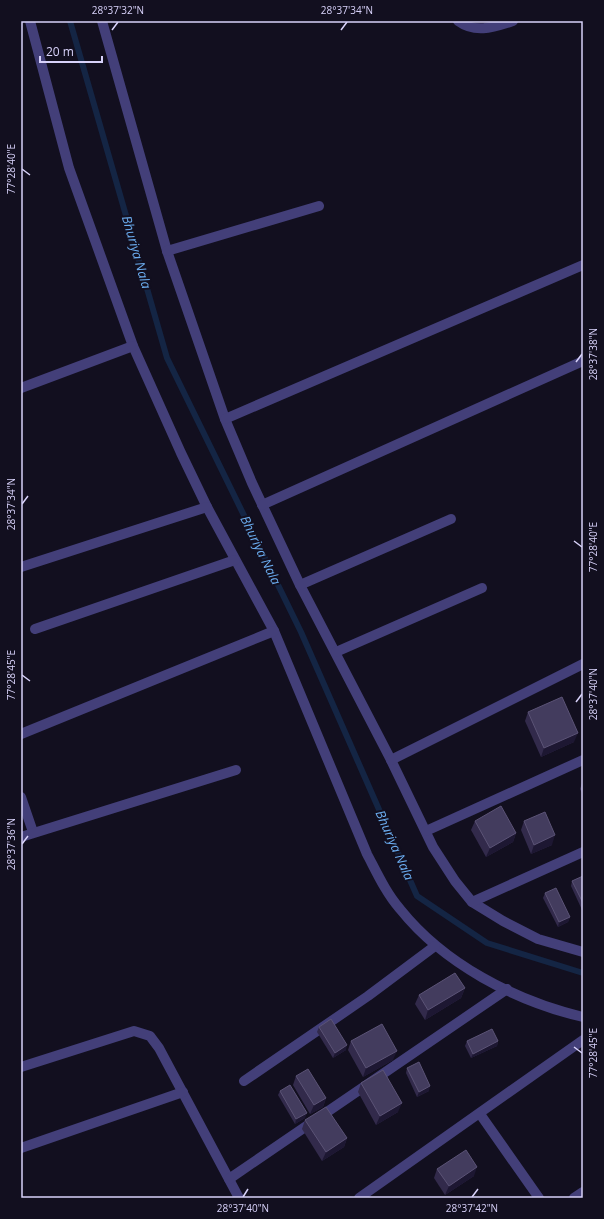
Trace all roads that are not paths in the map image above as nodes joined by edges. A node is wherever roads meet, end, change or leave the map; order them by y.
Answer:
1 (30, 21) edge
2 (102, 21) edge
3 (458, 21) edge
4 (513, 21) edge
5 (319, 206) dead end
6 (167, 251) junction
7 (583, 266) edge
8 (133, 346) junction
9 (583, 361) edge
10 (21, 388) edge
11 (224, 418) junction
12 (262, 505) junction
13 (207, 507) junction
14 (451, 519) dead end
15 (235, 560) junction
16 (21, 567) edge
17 (300, 585) junction
18 (482, 588) dead end
19 (35, 629) dead end
20 (274, 631) junction
21 (336, 652) junction
22 (583, 664) edge
23 (21, 734) edge
24 (391, 760) junction
25 (583, 760) edge
26 (236, 770) dead end
27 (21, 797) edge
28 (426, 831) junction
29 (34, 832) junction
30 (21, 837) edge
31 (583, 852) edge
32 (472, 902) junction
33 (434, 946) junction
34 (583, 952) edge
35 (507, 989) junction
36 (583, 1017) edge
37 (583, 1040) edge
38 (21, 1067) edge
39 (244, 1081) dead end
40 (183, 1092) junction
41 (480, 1114) junction
42 (21, 1148) edge
43 (229, 1179) junction
44 (583, 1192) edge
45 (239, 1198) edge
46 (359, 1198) edge
47 (539, 1198) edge
48 (574, 1198) edge

1 - 8 street
2 - 6 street
3 - 4 street
5 - 6 street
6 - 11 street
7 - 11 street
8 - 10 street
8 - 13 street
9 - 12 street
11 - 12 street
12 - 17 street
13 - 15 street
13 - 16 street
14 - 17 street
15 - 19 street
15 - 20 street
17 - 21 street
18 - 21 street
20 - 23 street
20 - 33 street
21 - 24 street
22 - 24 street
24 - 28 street
25 - 28 street
26 - 29 street
27 - 29 street
28 - 32 street
29 - 30 street
31 - 32 street
32 - 34 street
33 - 35 street
33 - 39 street
35 - 36 street
35 - 43 street
37 - 41 street
38 - 40 street
40 - 42 street
40 - 43 street
41 - 46 street
41 - 47 street
43 - 45 street
44 - 48 street

